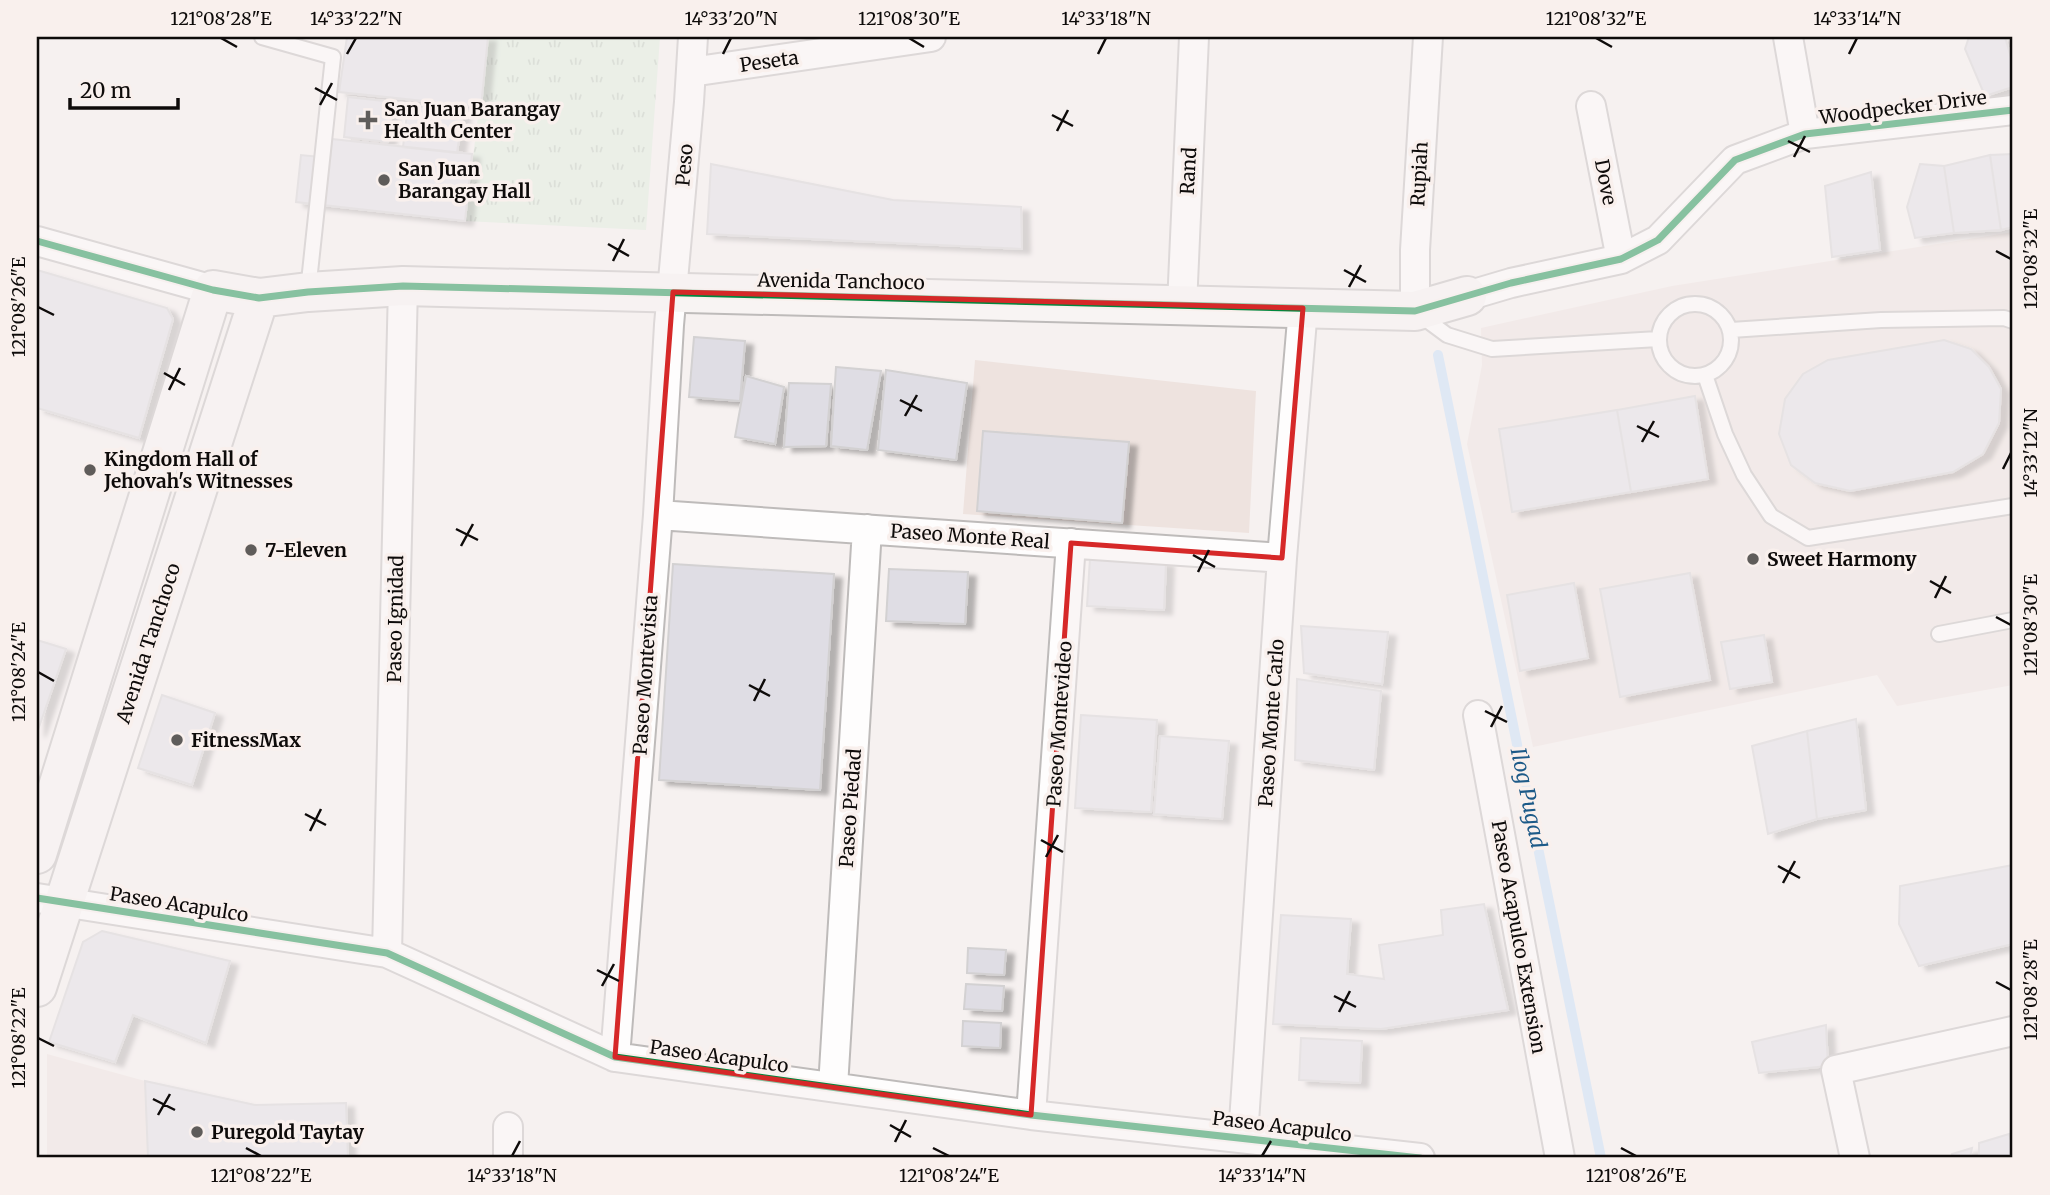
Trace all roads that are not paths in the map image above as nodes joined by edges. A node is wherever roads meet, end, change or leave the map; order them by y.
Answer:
1 (262, 37) edge
2 (693, 37) edge
3 (931, 37) edge
4 (1194, 37) edge
5 (1428, 37) edge
6 (1788, 37) edge
7 (691, 72) junction
8 (1591, 106) dead end
9 (2013, 110) edge
10 (1805, 134) junction
11 (37, 241) edge
12 (1621, 259) junction
13 (402, 286) junction
14 (213, 290) junction
15 (308, 292) junction
16 (673, 292) junction
17 (1467, 296) joint
18 (259, 298) junction
19 (1182, 305) junction
20 (1303, 308) junction
21 (1415, 311) junction
22 (2013, 321) edge
23 (1731, 330) junction
24 (1658, 339) junction
25 (1705, 375) junction
26 (2013, 506) edge
27 (658, 515) junction
28 (867, 529) junction
29 (1072, 543) junction
30 (1282, 558) junction
31 (2013, 620) edge
32 (1939, 634) dead end
33 (1478, 715) dead end
34 (37, 853) edge
35 (51, 900) edge
36 (387, 953) junction
37 (37, 987) edge
38 (2013, 1031) edge
39 (615, 1057) junction
40 (832, 1087) junction
41 (1031, 1115) junction
42 (508, 1127) dead end
43 (1243, 1137) junction
44 (508, 1158) edge
45 (1420, 1158) edge
46 (1560, 1158) edge
47 (1856, 1158) edge

1 - 15 lane
2 - 7 street, Peso
3 - 7 street, Peseta
4 - 19 street, Rand
5 - 21 street, Rupiah
6 - 10 street
7 - 16 street, Peso
8 - 12 street, Dove
9 - 10 street, Woodpecker Drive
10 - 12 street, Woodpecker Drive
11 - 14 street
12 - 17 street, Woodpecker Drive
13 - 15 street, Avenida Tanchoco
13 - 16 street, Avenida Tanchoco
13 - 36 street, Paseo Ignidad
14 - 18 street, Avenida Tanchoco
14 - 34 street
15 - 18 street, Avenida Tanchoco
16 - 19 street, Avenida Tanchoco
16 - 27 street, Paseo Montevista
17 - 21 street, Avenida Tanchoco
18 - 35 street, Avenida Tanchoco
19 - 20 street, Avenida Tanchoco
20 - 21 street, Avenida Tanchoco
20 - 30 street, Paseo Monte Carlo
21 - 24 lane
22 - 23 lane
23 - 24 lane
23 - 25 lane
24 - 25 lane
25 - 26 lane
27 - 28 street, Paseo Monte Real
27 - 39 street, Paseo Montevista
28 - 29 street, Paseo Monte Real
28 - 40 street, Paseo Piedad
29 - 30 street, Paseo Monte Real
29 - 41 street, Paseo Montevideo
30 - 43 street, Paseo Monte Carlo
31 - 32 lane
33 - 46 street, Paseo Acapulco Extension
35 - 36 street, Paseo Acapulco
35 - 37 street, Avenida Tanchoco
36 - 39 street, Paseo Acapulco
38 - 47 street
39 - 40 street, Paseo Acapulco
40 - 41 street, Paseo Acapulco
41 - 43 street, Paseo Acapulco
42 - 44 street
43 - 45 street, Paseo Acapulco

